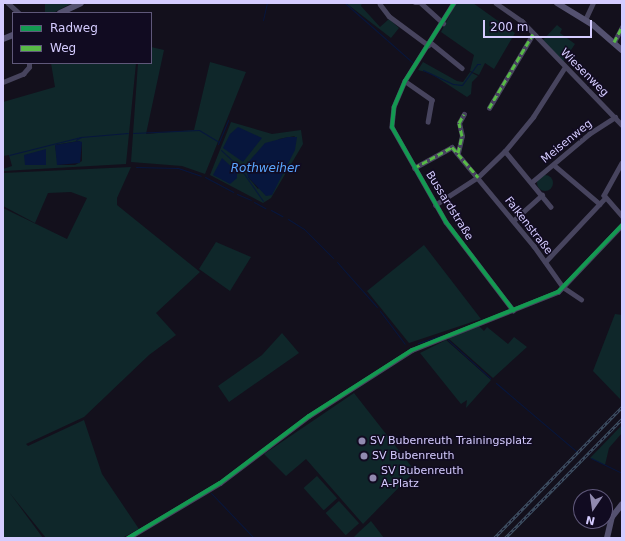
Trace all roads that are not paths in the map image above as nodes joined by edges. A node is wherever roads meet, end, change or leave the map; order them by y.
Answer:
1 (8, 3) edge
2 (81, 3) edge
3 (415, 3) edge
4 (421, 3) edge
5 (454, 3) edge
6 (496, 3) edge
7 (557, 3) edge
8 (593, 3) edge
9 (380, 4) edge
10 (18, 12) edge
11 (62, 12) edge
12 (585, 20) junction
13 (443, 23) junction
14 (622, 27) edge
15 (533, 34) junction
16 (614, 42) junction
17 (429, 44) junction
18 (622, 50) edge
19 (29, 64) edge
20 (565, 67) junction
21 (462, 68) dead end
22 (406, 81) junction
23 (3, 82) edge
24 (489, 108) dead end
25 (464, 114) dead end
26 (615, 117) junction
27 (428, 122) dead end
28 (456, 126) dead end
29 (622, 126) edge
30 (462, 127) junction
31 (505, 151) junction
32 (458, 153) junction
33 (622, 163) edge
34 (554, 165) junction
35 (414, 168) junction
36 (478, 177) junction
37 (532, 182) junction
38 (542, 195) junction
39 (605, 198) junction
40 (600, 204) junction
41 (436, 205) junction
42 (551, 207) dead end
43 (622, 216) edge
44 (513, 220) junction
45 (622, 225) edge
46 (545, 262) junction
47 (563, 287) junction
48 (580, 299) dead end
49 (513, 310) junction
50 (622, 504) edge
51 (613, 521) edge
52 (128, 538) edge

1 - 10 street
2 - 11 street
3 - 4 street
4 - 13 street
5 - 13 street, Bussardstraße
6 - 15 street, Wiesenweg
7 - 12 street
8 - 12 street
9 - 17 street
12 - 16 street
13 - 17 street, Bussardstraße
14 - 16 street
15 - 20 street, Wiesenweg
15 - 24 street
16 - 18 street
17 - 21 street
17 - 22 street, Bussardstraße
19 - 23 street
20 - 26 street, Wiesenweg
20 - 31 street
22 - 27 street
22 - 35 street, Bussardstraße
25 - 30 street
26 - 29 street, Wiesenweg
26 - 34 street, Meisenweg
28 - 30 street
30 - 32 street
31 - 36 street
31 - 37 street
32 - 35 street
32 - 36 street, Falkenstraße
33 - 39 street
34 - 37 street, Meisenweg
34 - 40 street
35 - 41 street, Bussardstraße
36 - 41 street
36 - 44 street, Falkenstraße
37 - 38 street
38 - 42 street
38 - 44 street
39 - 40 street
39 - 43 street
40 - 46 street
41 - 49 street, Bussardstraße
44 - 46 street, Falkenstraße
45 - 47 street
46 - 47 street, Falkenstraße
47 - 48 street, Falkenstraße
47 - 49 street
49 - 52 street
50 - 51 street

